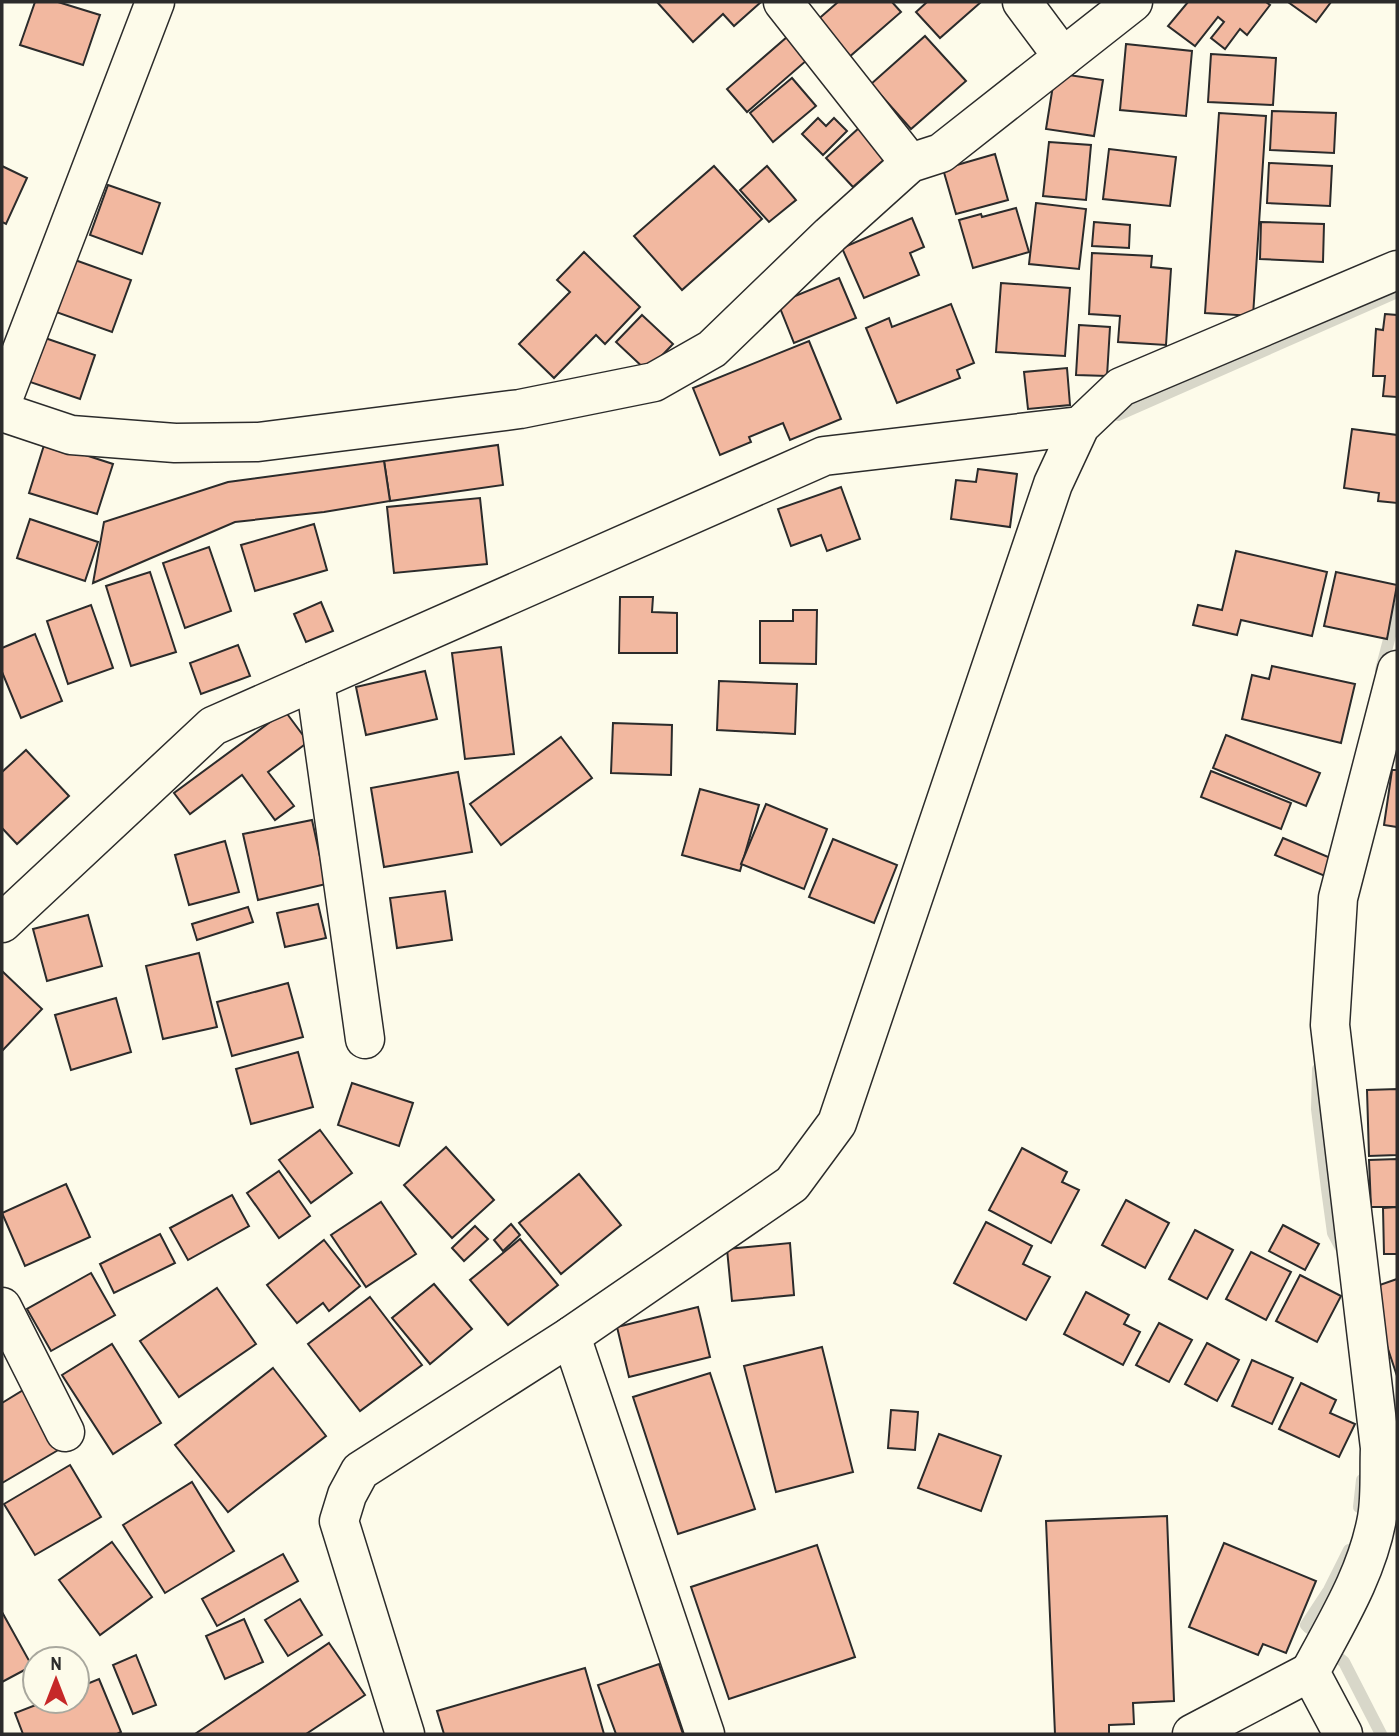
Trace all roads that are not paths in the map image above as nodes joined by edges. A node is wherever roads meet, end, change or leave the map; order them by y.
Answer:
1 (155, 2) edge
2 (783, 2) edge
3 (1022, 2) edge
4 (1133, 2) edge
5 (1063, 57) junction
6 (910, 163) junction
7 (1397, 270) edge
8 (2, 402) edge
9 (2, 412) edge
10 (1080, 426) junction
11 (1397, 670) edge
12 (315, 681) junction
13 (2, 923) edge
14 (365, 1039) dead end
15 (2, 1307) edge
16 (571, 1336) junction
17 (65, 1432) dead end
18 (1310, 1672) junction
19 (405, 1734) edge
20 (705, 1734) edge
21 (1192, 1734) edge
22 (1343, 1734) edge

1 - 8 street
2 - 6 street
3 - 5 street
4 - 5 street
5 - 6 street
6 - 9 street
7 - 10 street
10 - 12 street
10 - 16 street
11 - 18 street
12 - 13 street
12 - 14 street
15 - 17 street
16 - 19 street
16 - 20 street
18 - 21 street
18 - 22 street

